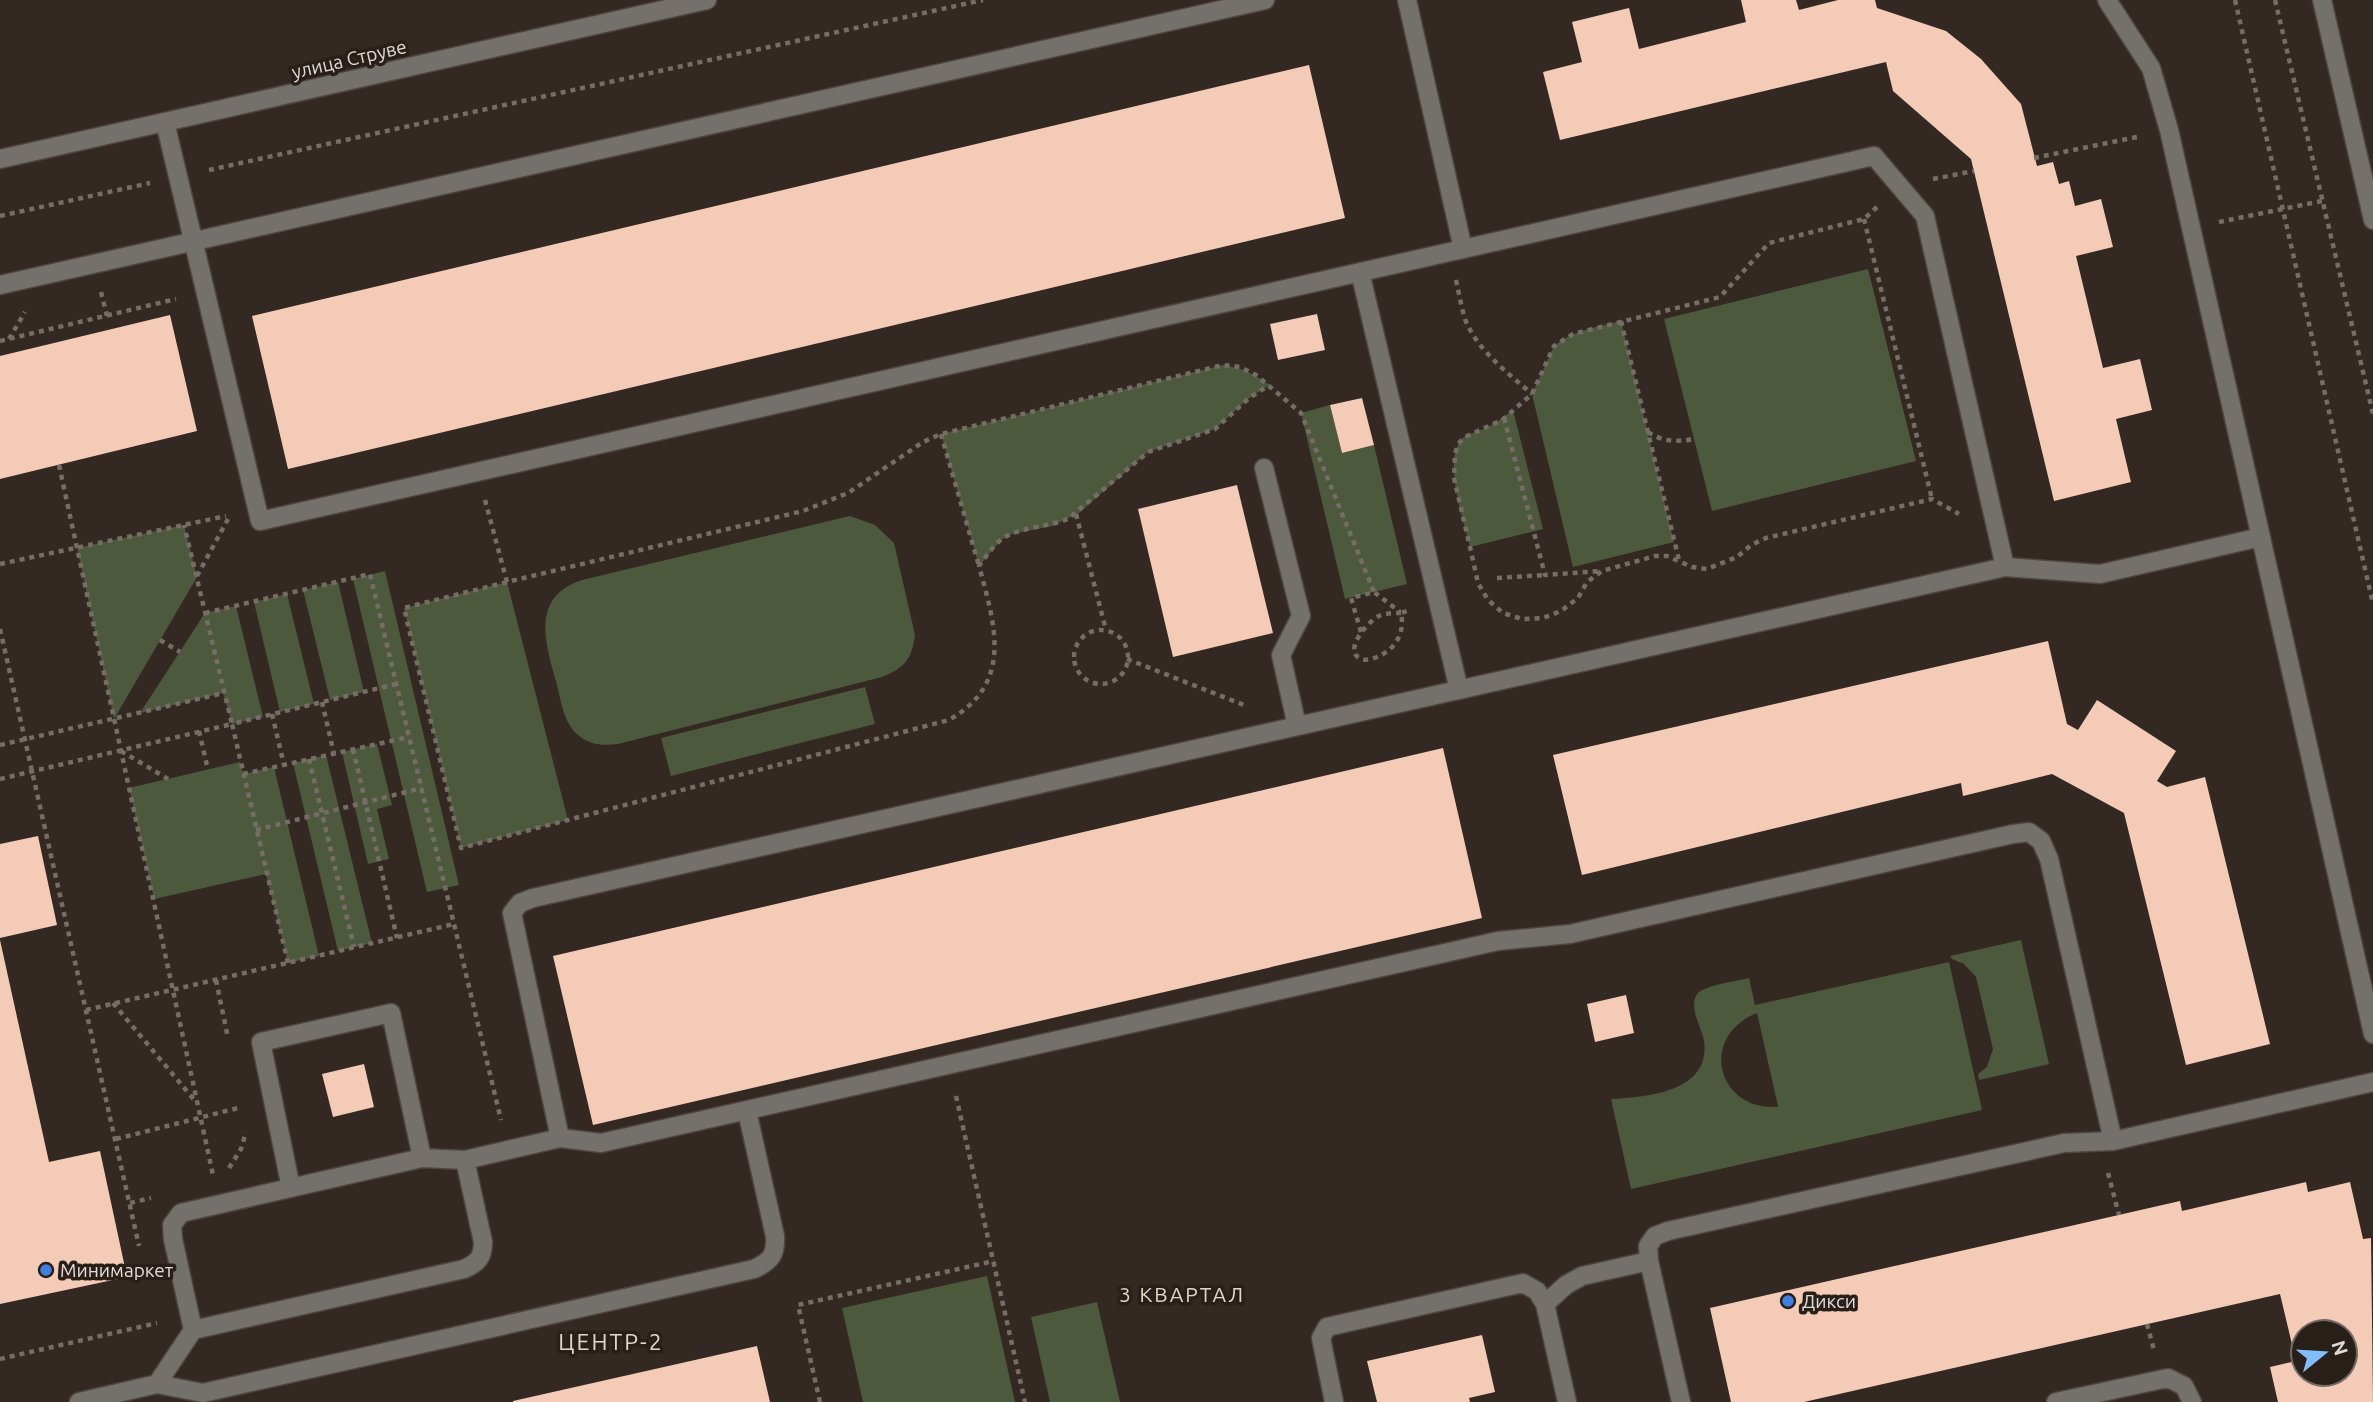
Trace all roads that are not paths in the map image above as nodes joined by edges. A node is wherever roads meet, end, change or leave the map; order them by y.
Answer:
1 (706, 0) edge
2 (1265, 0) edge
3 (1407, 0) edge
4 (2107, 0) edge
5 (2322, 0) edge
6 (165, 121) junction
7 (0, 159) edge
8 (2370, 190) edge
9 (2373, 220) edge
10 (194, 241) junction
11 (1456, 251) junction
12 (1360, 272) junction
13 (0, 285) edge
14 (1264, 468) dead end
15 (2261, 537) junction
16 (2005, 567) junction
17 (1459, 690) junction
18 (1297, 726) junction
19 (2373, 1034) edge
20 (2373, 1082) edge
21 (747, 1111) junction
22 (561, 1138) junction
23 (2106, 1141) junction
24 (422, 1158) junction
25 (464, 1160) junction
26 (291, 1188) junction
27 (1649, 1261) junction
28 (1545, 1304) junction
29 (193, 1330) junction
30 (156, 1384) junction
31 (79, 1402) edge
32 (1334, 1402) edge
33 (1567, 1402) edge
34 (1681, 1402) edge
35 (2056, 1402) edge
36 (2192, 1402) edge

1 - 6 street, улица Струве
2 - 10 street
3 - 11 street
4 - 15 street
5 - 8 street
6 - 7 street, улица Струве
6 - 10 street
8 - 9 street
10 - 12 street
10 - 13 street
11 - 12 street
11 - 16 street
12 - 17 street
14 - 18 street
15 - 16 street
15 - 19 street
16 - 17 street
17 - 18 street
18 - 22 street
20 - 23 street
21 - 22 street
21 - 23 street
21 - 30 street
22 - 25 street
23 - 27 street
24 - 25 street
24 - 26 street
24 - 26 street
25 - 29 street
26 - 29 street
27 - 28 street
27 - 34 street
28 - 32 street
28 - 33 street
29 - 30 street
30 - 31 street
35 - 36 street

